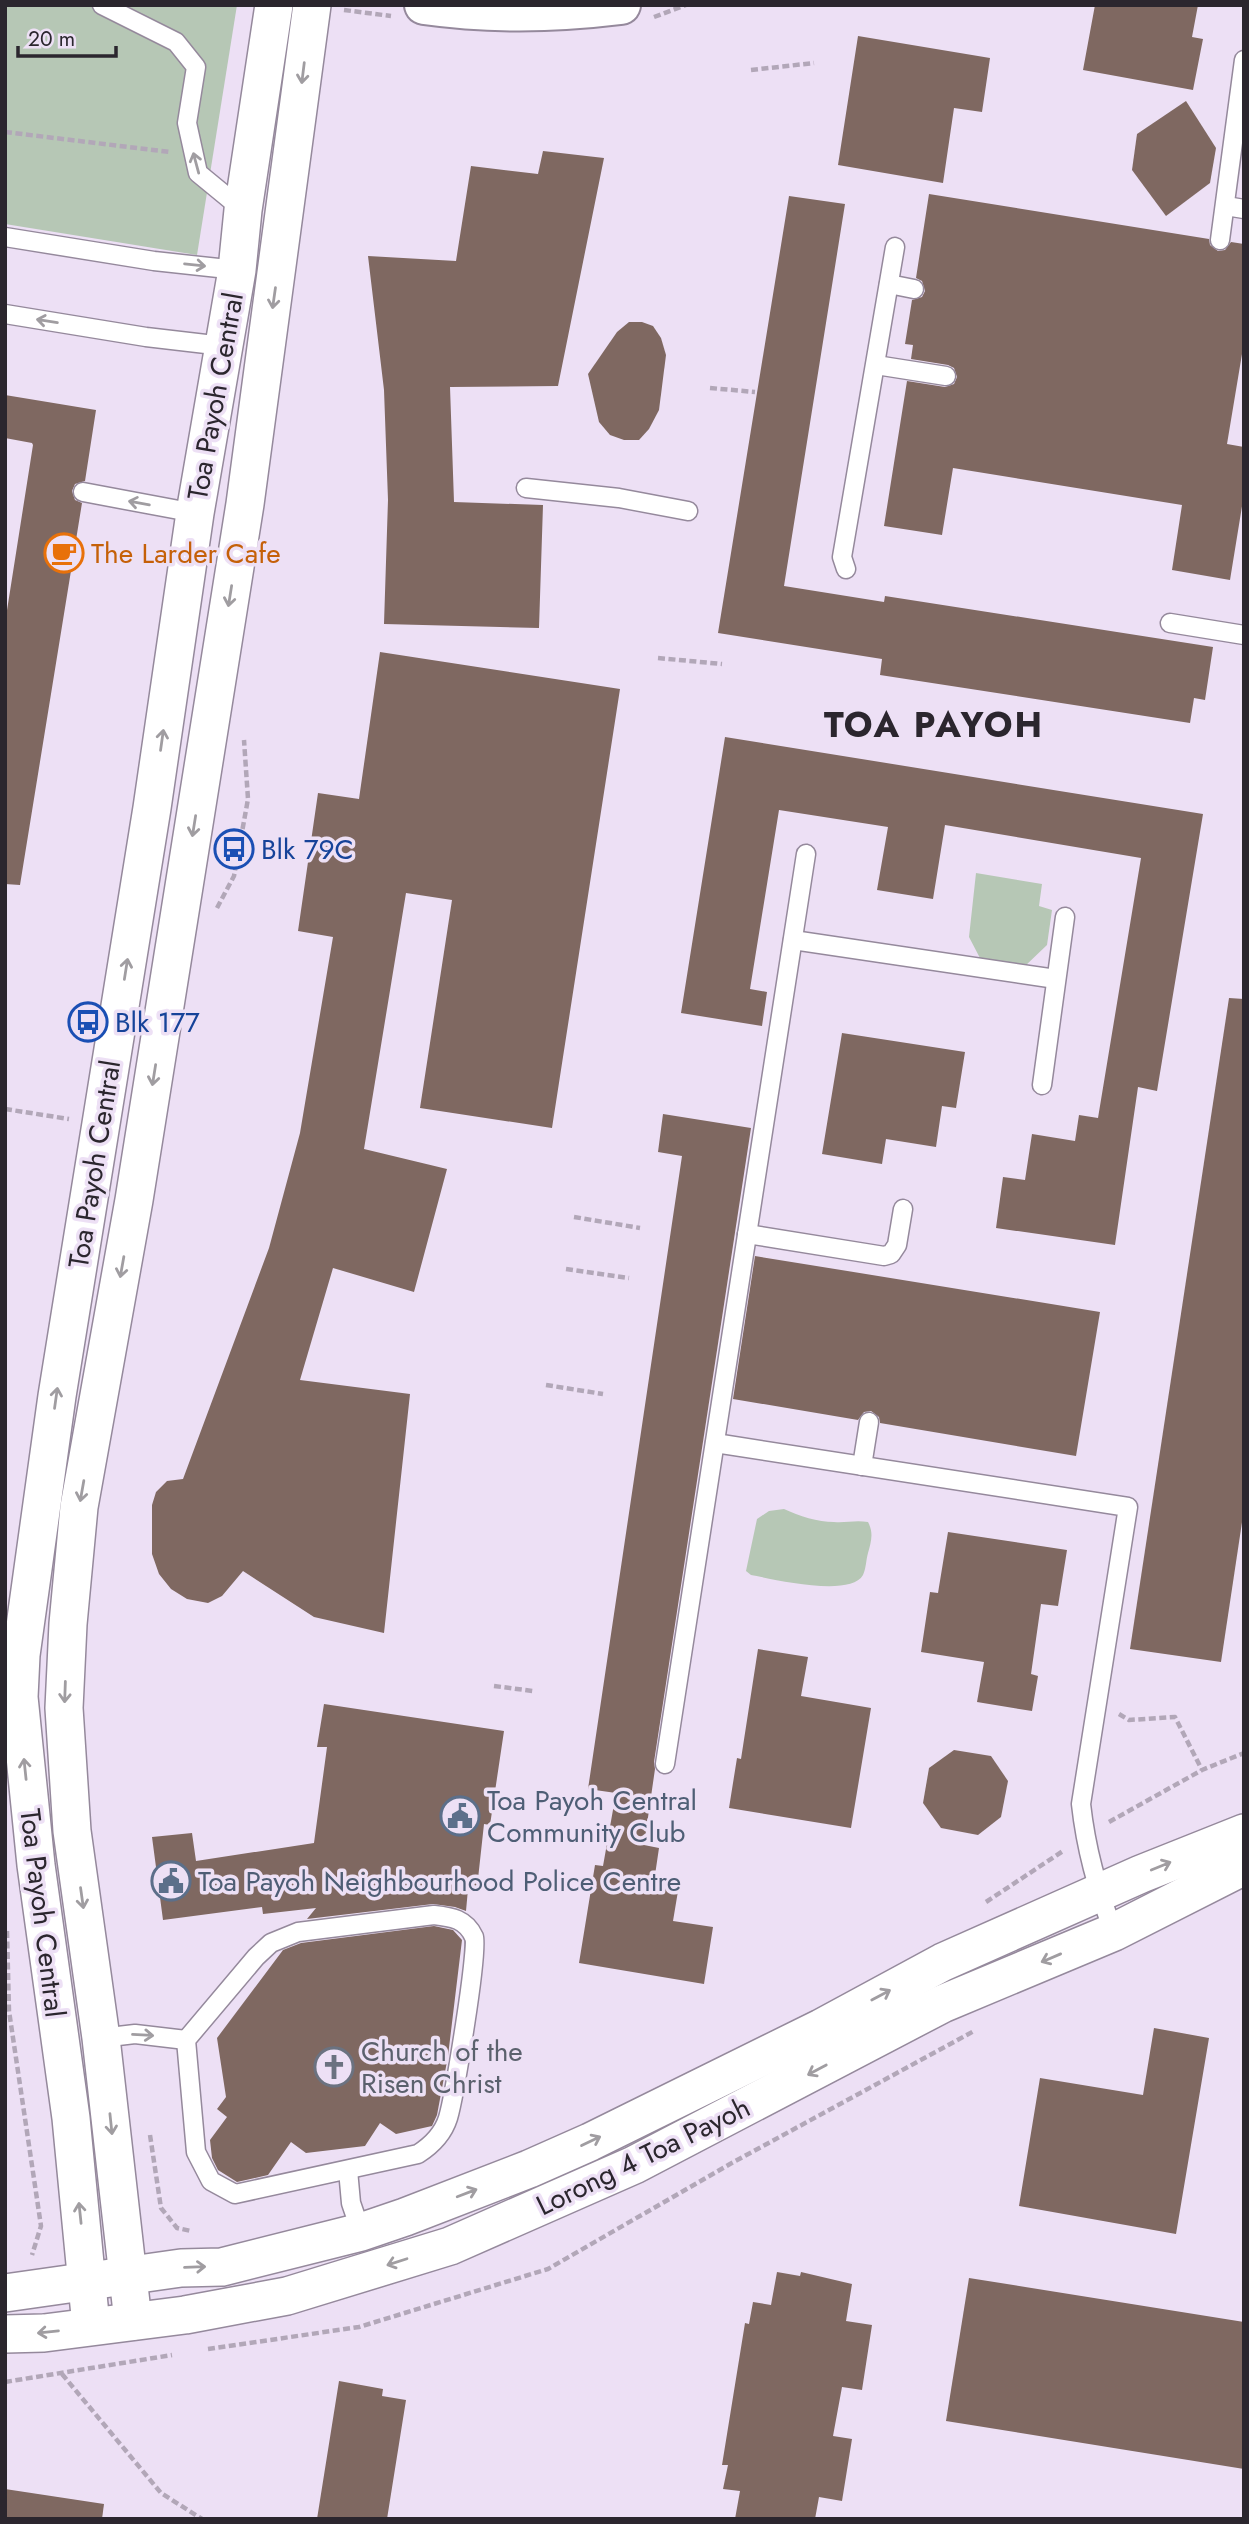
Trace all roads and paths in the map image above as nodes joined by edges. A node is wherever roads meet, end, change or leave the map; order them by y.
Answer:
1 (102, 5) edge
2 (274, 5) edge
3 (686, 5) edge
4 (327, 8) edge
5 (637, 11) edge
6 (413, 12) edge
7 (1244, 60) edge
8 (814, 63) dead end
9 (751, 70) dead end
10 (5, 132) edge
11 (194, 154) junction
12 (1226, 206) junction
13 (1244, 209) edge
14 (243, 210) junction
15 (5, 237) edge
16 (1220, 240) dead end
17 (895, 247) dead end
18 (237, 270) junction
19 (889, 284) junction
20 (914, 289) dead end
21 (5, 314) edge
22 (223, 346) junction
23 (876, 365) junction
24 (946, 376) dead end
25 (710, 388) dead end
26 (754, 392) dead end
27 (526, 488) dead end
28 (83, 492) dead end
29 (688, 511) dead end
30 (195, 513) junction
31 (846, 569) dead end
32 (1170, 623) dead end
33 (1244, 635) edge
34 (658, 658) dead end
35 (722, 664) dead end
36 (244, 732) dead end
37 (806, 854) dead end
38 (216, 911) dead end
39 (1065, 917) dead end
40 (793, 940) junction
41 (1056, 979) junction
42 (1042, 1085) dead end
43 (5, 1109) edge
44 (73, 1120) dead end
45 (902, 1209) dead end
46 (574, 1217) dead end
47 (640, 1228) dead end
48 (747, 1234) junction
49 (566, 1269) dead end
50 (629, 1278) dead end
51 (545, 1385) dead end
52 (603, 1394) dead end
53 (869, 1422) dead end
54 (715, 1443) junction
55 (862, 1466) junction
56 (494, 1686) dead end
57 (533, 1691) dead end
58 (1097, 1701) junction
59 (1244, 1753) edge
60 (666, 1764) dead end
61 (1202, 1770) junction
62 (1244, 1833) edge
63 (1085, 1836) junction
64 (1244, 1866) edge
65 (1099, 1894) junction
66 (982, 1905) dead end
67 (7, 1919) dead end
68 (1114, 1932) junction
69 (7, 2010) edge
70 (976, 2030) dead end
71 (101, 2038) junction
72 (186, 2040) junction
73 (149, 2128) dead end
74 (730, 2164) dead end
75 (348, 2170) junction
76 (361, 2232) junction
77 (204, 2233) dead end
78 (19, 2256) dead end
79 (128, 2276) junction
80 (87, 2281) junction
81 (5, 2293) edge
82 (133, 2321) junction
83 (91, 2326) junction
84 (5, 2334) edge
85 (5, 2382) edge
86 (202, 2519) edge

1 - 11 lane
2 - 14 street, Toa Payoh Central
3 - 5 path
4 - 6 path
4 -> 71 street, Toa Payoh Central
5 - 6 street
7 - 12 lane
8 - 9 path
10 - 11 path
14 -> 11 lane
12 - 13 lane
12 - 16 lane
14 - 18 street, Toa Payoh Central
15 -> 18 lane
17 - 19 lane
18 - 22 street, Toa Payoh Central
19 - 20 lane
19 - 23 lane
22 -> 21 lane
22 - 30 street, Toa Payoh Central
23 - 24 lane
23 - 31 lane
25 - 26 path
27 - 29 lane
30 -> 28 lane
80 -> 30 street, Toa Payoh Central
32 - 33 lane
34 - 35 path
36 - 38 path
37 - 40 lane
39 - 41 lane
40 - 41 lane
40 - 48 lane
41 - 42 lane
43 - 44 path
45 - 48 lane
46 - 47 path
48 - 54 lane
49 - 50 path
51 - 52 path
53 - 55 lane
54 - 55 lane
54 - 60 lane
55 - 58 lane
56 - 57 path
58 - 61 path
58 - 63 lane
59 - 61 path
61 - 63 path
65 -> 62 street, Lorong 4 Toa Payoh
63 - 65 lane
63 - 66 path
64 - 68 street, Lorong 4 Toa Payoh
65 - 68 lane
76 -> 65 street, Lorong 4 Toa Payoh
67 - 69 path
68 -> 82 street, Lorong 4 Toa Payoh
69 - 78 path
70 - 74 path
71 -> 72 lane
71 -> 79 street, Toa Payoh Central
72 - 75 lane
72 - 75 lane
73 - 77 path
75 - 76 lane
79 -> 76 street, Lorong 4 Toa Payoh
79 - 80 street, Lorong 4 Toa Payoh
79 - 82 street, Toa Payoh Central
80 - 81 street, Lorong 4 Toa Payoh
80 - 83 street, Toa Payoh Central
82 - 83 street, Lorong 4 Toa Payoh
83 -> 84 street, Lorong 4 Toa Payoh
85 - 86 path

